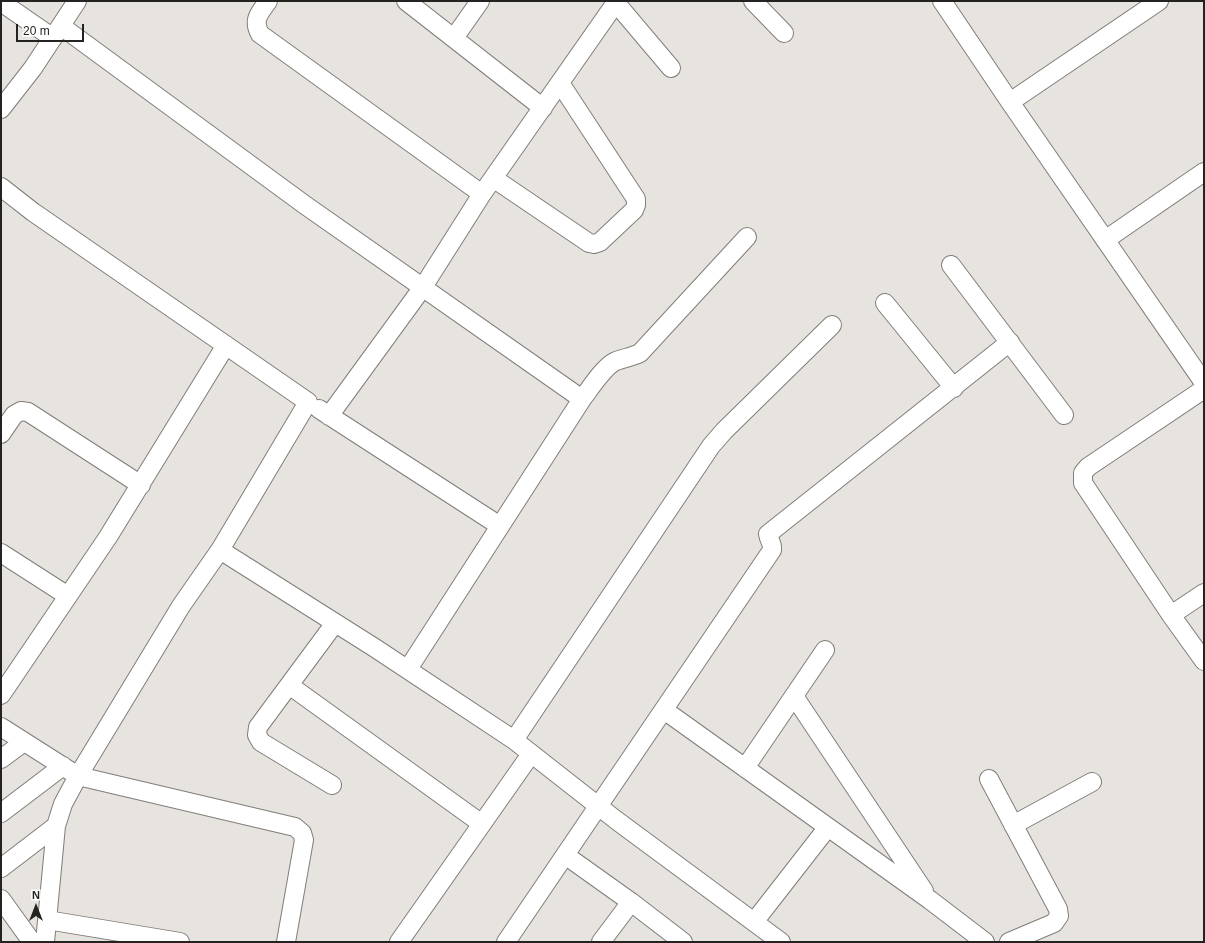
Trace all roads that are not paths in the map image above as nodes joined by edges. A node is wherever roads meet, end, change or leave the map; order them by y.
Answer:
1 (77, 1) edge
2 (268, 1) edge
3 (406, 1) edge
4 (480, 1) edge
5 (753, 1) edge
6 (942, 1) edge
7 (1159, 1) edge
8 (1, 2) edge
9 (617, 2) edge
10 (57, 32) junction
11 (784, 33) dead end
12 (454, 38) junction
13 (671, 68) dead end
14 (560, 82) junction
15 (1010, 102) junction
16 (542, 108) junction
17 (1, 109) edge
18 (1204, 172) edge
19 (493, 178) junction
20 (1, 187) edge
21 (482, 194) junction
22 (747, 237) dead end
23 (1105, 240) junction
24 (951, 265) dead end
25 (423, 287) junction
26 (885, 303) dead end
27 (832, 325) dead end
28 (1010, 342) junction
29 (226, 345) junction
30 (1204, 383) edge
31 (954, 388) junction
32 (1204, 389) edge
33 (582, 399) junction
34 (308, 402) junction
35 (1064, 414) dead end
36 (329, 416) junction
37 (1, 434) edge
38 (141, 484) junction
39 (500, 526) junction
40 (220, 550) junction
41 (1, 554) edge
42 (1204, 593) edge
43 (68, 596) junction
44 (1172, 615) junction
45 (335, 623) junction
46 (825, 650) dead end
47 (1204, 661) edge
48 (408, 669) junction
49 (289, 685) junction
50 (1, 695) edge
51 (794, 696) junction
52 (664, 710) junction
53 (1, 727) edge
54 (514, 740) junction
55 (24, 742) junction
56 (531, 754) junction
57 (1, 759) edge
58 (745, 768) junction
59 (71, 771) junction
60 (989, 779) dead end
61 (1092, 782) dead end
62 (332, 785) dead end
63 (598, 806) junction
64 (1, 813) edge
65 (482, 824) junction
66 (56, 826) junction
67 (1013, 826) junction
68 (828, 827) junction
69 (565, 855) junction
70 (1, 868) edge
71 (1, 899) edge
72 (930, 900) junction
73 (631, 902) junction
74 (47, 920) junction
75 (754, 922) junction
76 (32, 942) edge
77 (45, 942) edge
78 (180, 942) edge
79 (286, 942) edge
80 (399, 942) edge
81 (506, 942) edge
82 (601, 942) edge
83 (683, 942) edge
84 (781, 942) edge
85 (985, 942) edge
86 (1009, 942) edge

1 - 10 street
2 - 21 street
3 - 12 street
4 - 12 street
5 - 11 street
6 - 15 street
7 - 15 street
8 - 10 street
9 - 13 street
9 - 14 street
10 - 17 street
10 - 25 street
12 - 16 street
14 - 16 street
14 - 19 street
15 - 23 street
16 - 19 street
18 - 23 street
19 - 21 street
20 - 29 street
21 - 25 street
22 - 33 street
23 - 30 street
24 - 28 street
25 - 33 street
25 - 36 street
26 - 31 street
27 - 54 street
28 - 31 street
28 - 35 street
29 - 34 street
29 - 38 street
31 - 52 street
32 - 44 street
33 - 39 street
34 - 36 street
34 - 40 street
36 - 39 street
37 - 38 street
38 - 43 street
39 - 48 street
40 - 45 street
40 - 59 street
41 - 43 street
42 - 44 street
43 - 50 street
44 - 47 street
45 - 48 street
45 - 49 street
46 - 51 street
48 - 54 street
49 - 62 street
49 - 65 street
51 - 58 street
51 - 72 street
52 - 58 street
52 - 63 street
53 - 55 street
54 - 56 street
55 - 57 street
55 - 59 street
56 - 63 street
56 - 65 street
58 - 68 street
59 - 64 street
59 - 66 street
59 - 79 street
60 - 67 street
61 - 67 street
63 - 69 street
63 - 75 street
65 - 80 street
66 - 70 street
66 - 74 street
67 - 86 street
68 - 72 street
68 - 75 street
69 - 73 street
69 - 81 street
71 - 76 street
72 - 85 street
73 - 82 street
73 - 83 street
74 - 77 street
74 - 78 street
75 - 84 street

